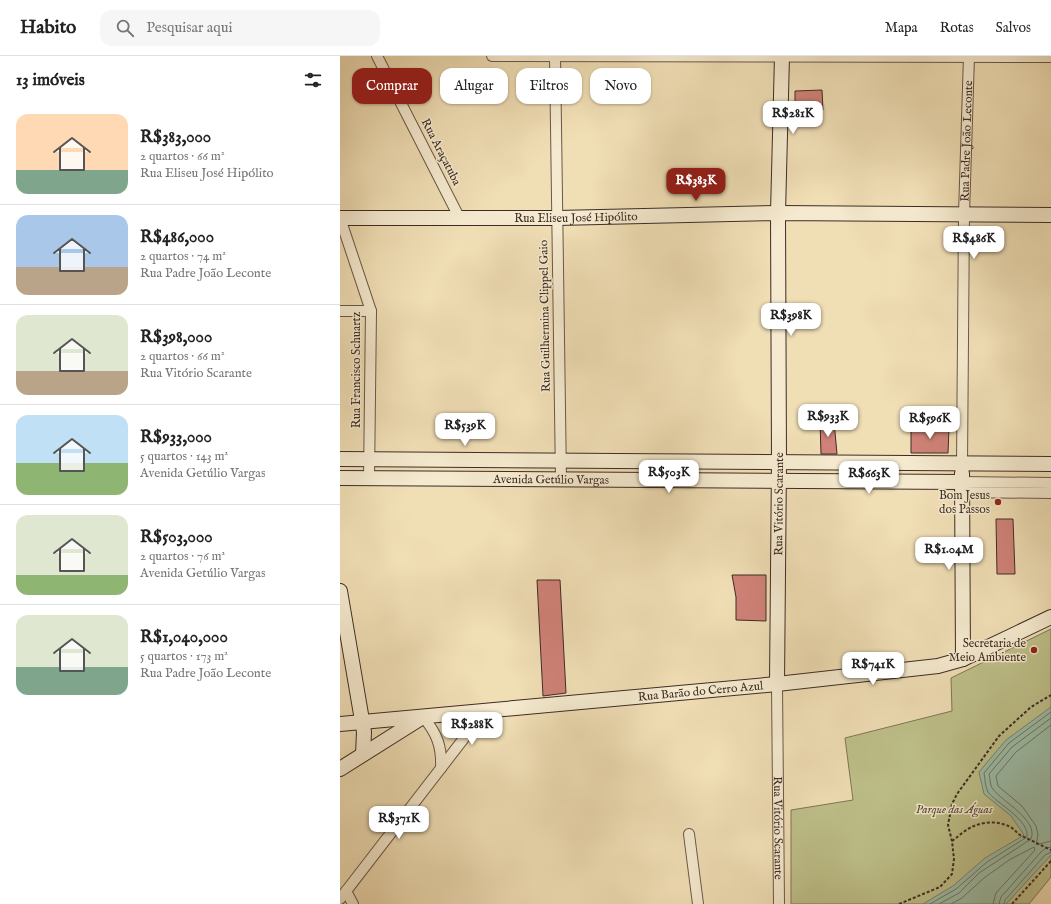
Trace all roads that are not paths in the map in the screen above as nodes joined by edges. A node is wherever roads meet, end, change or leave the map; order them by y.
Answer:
1 (376, 56) edge
2 (492, 56) edge
3 (555, 56) edge
4 (782, 57) edge
5 (969, 57) edge
6 (1051, 57) edge
7 (778, 213) junction
8 (964, 214) junction
9 (1051, 215) edge
10 (459, 217) junction
11 (340, 218) edge
12 (557, 218) junction
13 (340, 311) edge
14 (371, 311) junction
15 (340, 458) edge
16 (369, 460) junction
17 (561, 461) junction
18 (779, 462) junction
19 (962, 464) junction
20 (1051, 464) edge
21 (340, 478) edge
22 (369, 479) junction
23 (561, 480) junction
24 (778, 481) junction
25 (1051, 483) edge
26 (962, 487) junction
27 (1051, 493) edge
28 (340, 591) edge
29 (1051, 617) edge
30 (963, 659) junction
31 (776, 684) junction
32 (485, 711) junction
33 (423, 717) junction
34 (362, 722) junction
35 (340, 724) edge
36 (363, 754) junction
37 (441, 768) junction
38 (340, 769) edge
39 (689, 834) dead end
40 (343, 895) edge
41 (353, 904) edge
42 (698, 904) edge
43 (779, 904) edge

1 - 10 street, Rua Araçatuba
2 - 3 street
3 - 4 street
3 - 12 street, Rua Guilhermina Clippel Gaio
4 - 5 street
4 - 7 main road, Rua Vitório Scarante
5 - 6 street
5 - 8 street, Rua Padre João Leconte
7 - 8 main road, Rua Eliseu José Hipólito
7 - 12 main road, Rua Eliseu José Hipólito
7 - 18 main road, Rua Vitório Scarante
8 - 9 main road, Rua Eliseu José Hipólito
8 - 19 street, Rua Padre João Leconte
10 - 11 main road, Rua Eliseu José Hipólito
10 - 12 main road, Rua Eliseu José Hipólito
11 - 14 street, Rua Francisco Schuartz
12 - 17 street, Rua Guilhermina Clippel Gaio
13 - 14 street
14 - 16 street, Rua Francisco Schuartz
15 - 16 main road, Avenida Getúlio Vargas
16 - 17 main road, Avenida Getúlio Vargas
16 - 22 street, Rua Francisco Schuartz
17 - 18 main road, Avenida Getúlio Vargas
17 - 23 street, Rua Guilhermina Clippel Gaio
18 - 19 main road, Avenida Getúlio Vargas
18 - 24 main road, Rua Vitório Scarante
19 - 20 main road, Avenida Getúlio Vargas
19 - 26 main road, Rua Padre João Leconte
21 - 22 main road, Avenida Getúlio Vargas
22 - 23 main road, Avenida Getúlio Vargas
23 - 24 main road, Avenida Getúlio Vargas
24 - 26 main road, Avenida Getúlio Vargas
24 - 31 main road, Rua Vitório Scarante
25 - 26 street, Avenida Getúlio Vargas
26 - 27 street, Avenida Getúlio Vargas
26 - 30 main road, Rua Padre João Leconte
28 - 34 main road
29 - 30 main road, Rua Barão do Cerro Azul
30 - 31 main road, Rua Barão do Cerro Azul
31 - 32 main road, Rua Barão do Cerro Azul
31 - 43 street, Rua Vitório Scarante
32 - 33 main road, Rua Barão do Cerro Azul
32 - 37 street
33 - 34 main road, Rua Barão do Cerro Azul
33 - 36 main road
33 - 37 street
34 - 35 main road, Rua Barão do Cerro Azul
34 - 36 main road
36 - 38 main road
37 - 40 street
39 - 42 street
40 - 41 street

